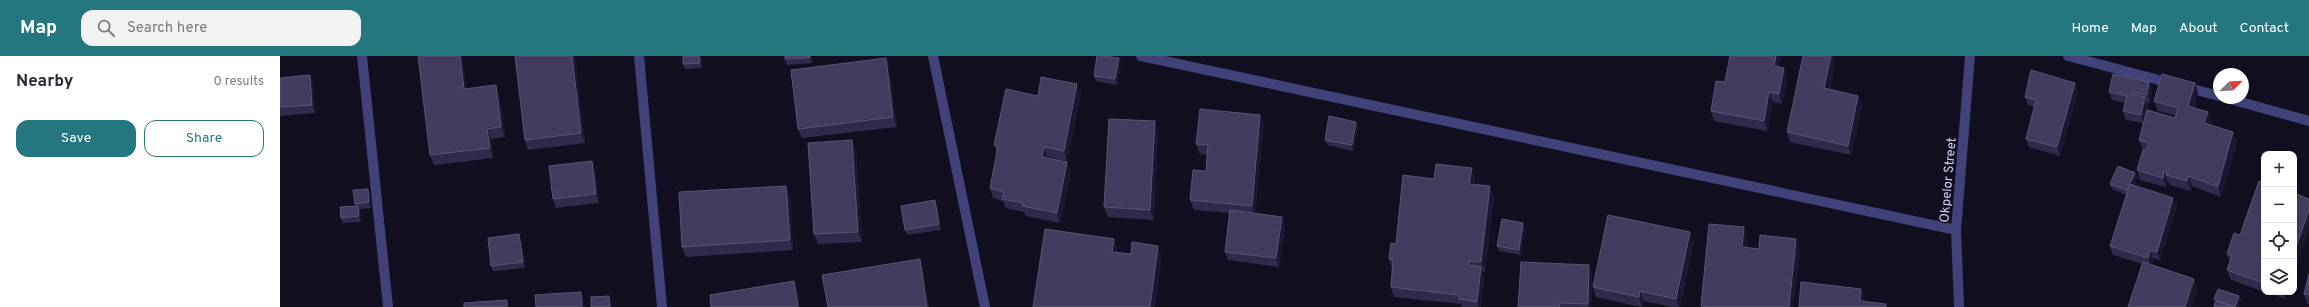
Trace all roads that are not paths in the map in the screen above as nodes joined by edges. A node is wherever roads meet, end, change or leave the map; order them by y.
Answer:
1 (362, 56) edge
2 (640, 56) edge
3 (933, 56) edge
4 (1141, 56) edge
5 (1970, 56) edge
6 (2068, 56) edge
7 (2213, 94) edge
8 (2248, 104) edge
9 (2309, 121) edge
10 (1956, 230) junction
11 (388, 307) edge
12 (662, 307) edge
13 (985, 307) edge
14 (1959, 307) edge

1 - 11 street
2 - 12 street
3 - 13 street
4 - 10 street
5 - 10 street, Okpelor Street
6 - 7 street
8 - 9 street
10 - 14 street, Okpelor Street

